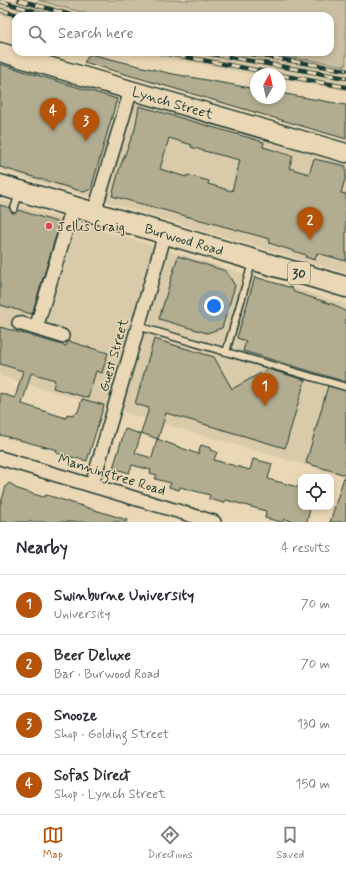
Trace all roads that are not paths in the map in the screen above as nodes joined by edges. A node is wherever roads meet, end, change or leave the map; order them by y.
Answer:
1 (0, 52) edge
2 (12, 55) edge
3 (14, 56) edge
4 (131, 90) junction
5 (346, 153) edge
6 (0, 185) edge
7 (73, 206) junction
8 (94, 213) junction
9 (165, 234) junction
10 (253, 259) junction
11 (346, 287) edge
12 (19, 323) dead end
13 (138, 326) junction
14 (36, 328) junction
15 (62, 336) dead end
16 (226, 352) junction
17 (346, 387) edge
18 (0, 458) edge
19 (92, 485) junction
20 (214, 522) edge

1 - 2 street, Lynch Street
3 - 4 street, Lynch Street
4 - 5 street, Lynch Street
4 - 8 street
6 - 7 main road, Burwood Road / 30
7 - 8 main road, Burwood Road / 30
7 - 14 street
8 - 9 main road, Burwood Road / 30
9 - 10 main road, Burwood Road / 30
9 - 13 street, Guest Street
10 - 11 main road, Burwood Road / 30
10 - 16 lane
12 - 14 street
13 - 16 lane
13 - 19 street, Guest Street
14 - 15 street
16 - 17 lane
18 - 19 street, Manningtree Road
19 - 20 street, Manningtree Road

